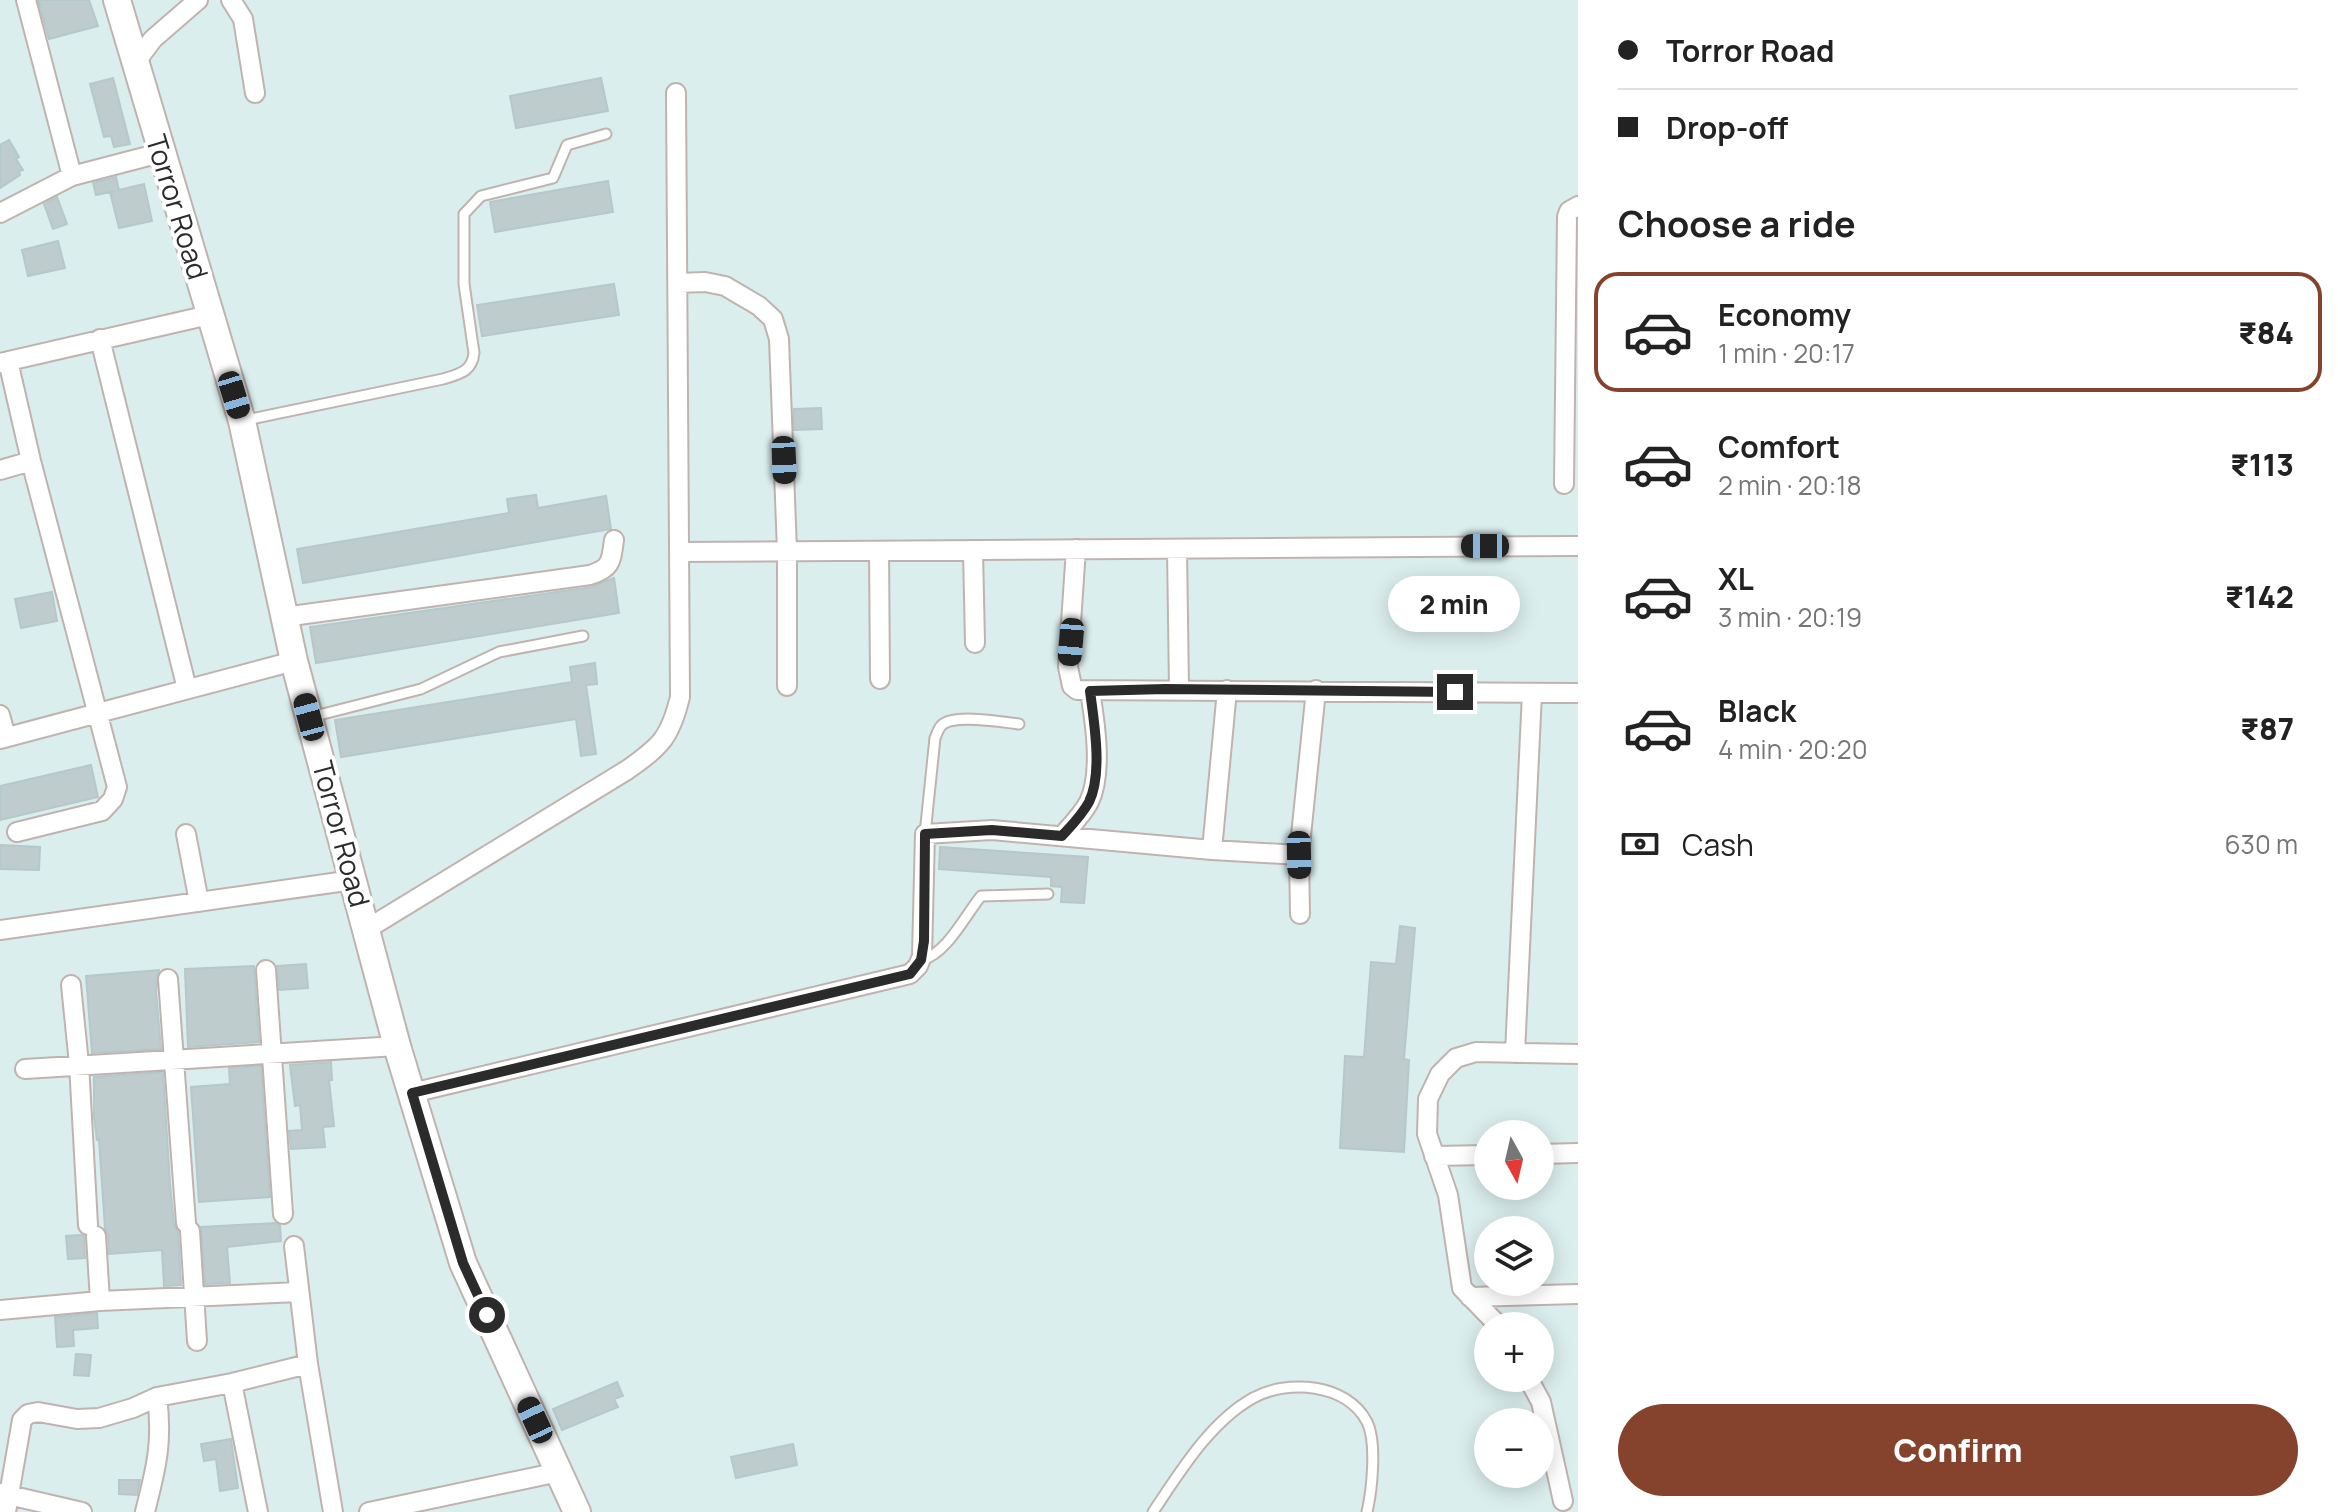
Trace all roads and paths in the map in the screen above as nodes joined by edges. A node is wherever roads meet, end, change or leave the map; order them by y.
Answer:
1 (26, 0) edge
2 (117, 0) edge
3 (198, 0) edge
4 (231, 0) edge
5 (135, 63) junction
6 (255, 93) dead end
7 (676, 93) dead end
8 (606, 134) dead end
9 (160, 153) junction
10 (72, 176) junction
11 (1578, 206) edge
12 (0, 213) edge
13 (678, 283) junction
14 (209, 315) junction
15 (100, 339) junction
16 (4, 362) edge
17 (242, 421) junction
18 (31, 461) junction
19 (0, 470) edge
20 (1564, 484) dead end
21 (614, 540) dead end
22 (1578, 546) edge
23 (1076, 549) junction
24 (1177, 549) junction
25 (973, 550) junction
26 (787, 551) junction
27 (879, 551) junction
28 (679, 552) junction
29 (284, 617) junction
30 (583, 636) dead end
31 (975, 643) dead end
32 (294, 661) junction
33 (880, 679) dead end
34 (787, 686) dead end
35 (187, 689) junction
36 (1179, 689) junction
37 (1227, 690) junction
38 (1316, 690) junction
39 (1090, 691) junction
40 (1532, 693) junction
41 (1578, 693) edge
42 (96, 713) junction
43 (0, 715) edge
44 (309, 717) junction
45 (1019, 724) dead end
46 (3, 738) edge
47 (17, 832) dead end
48 (186, 834) dead end
49 (925, 834) junction
50 (1062, 836) junction
51 (1212, 850) junction
52 (1299, 855) junction
53 (353, 880) junction
54 (1048, 894) dead end
55 (199, 902) junction
56 (1300, 914) dead end
57 (367, 929) junction
58 (0, 930) edge
59 (921, 960) junction
60 (266, 970) dead end
61 (168, 979) dead end
62 (71, 985) dead end
63 (397, 1046) junction
64 (272, 1053) junction
65 (1515, 1053) junction
66 (1578, 1054) edge
67 (174, 1059) junction
68 (79, 1064) junction
69 (25, 1069) dead end
70 (412, 1093) junction
71 (1578, 1153) edge
72 (1554, 1154) edge
73 (1474, 1155) edge
74 (1434, 1156) junction
75 (283, 1214) dead end
76 (294, 1246) dead end
77 (298, 1292) junction
78 (1578, 1294) edge
79 (1470, 1297) junction
80 (193, 1298) junction
81 (100, 1301) junction
82 (0, 1310) edge
83 (1488, 1312) edge
84 (197, 1341) dead end
85 (308, 1364) junction
86 (232, 1383) junction
87 (1536, 1392) edge
88 (157, 1397) junction
89 (559, 1472) junction
90 (5, 1500) edge
91 (1567, 1501) edge
92 (82, 1512) edge
93 (145, 1512) edge
94 (258, 1512) edge
95 (333, 1512) edge
96 (369, 1512) edge
97 (577, 1512) edge
98 (1153, 1512) edge
99 (1367, 1512) edge

1 - 10 street
2 - 5 street, Torror Road
3 - 5 street
4 - 6 street
5 - 9 street, Torror Road
7 - 13 street
8 - 17 lane
9 - 10 street
9 - 14 street, Torror Road
10 - 12 street
11 - 20 street
13 - 26 street
13 - 28 street
14 - 15 street
14 - 17 street, Torror Road
15 - 16 street
15 - 35 street
16 - 18 street
17 - 29 street, Torror Road
18 - 19 street
18 - 42 street
21 - 29 street
22 - 24 street
23 - 24 street
23 - 25 street
23 - 39 street
24 - 36 street
25 - 27 street
25 - 31 street
26 - 27 street
26 - 28 street
26 - 34 street
27 - 33 street
28 - 57 street
29 - 32 street, Torror Road
30 - 44 lane
32 - 35 street
32 - 44 street, Torror Road
35 - 42 street
36 - 37 street
36 - 39 street
37 - 38 street
37 - 51 street
38 - 40 street
38 - 52 street
39 - 50 street
40 - 41 street
40 - 65 street
42 - 46 street
42 - 47 street
43 - 46 street
44 - 53 street, Torror Road
45 - 49 lane
48 - 55 street
49 - 50 street
49 - 59 street
50 - 51 street
51 - 52 street
52 - 56 street
53 - 55 street
53 - 57 street, Torror Road
54 - 59 lane
55 - 58 street
57 - 63 street, Torror Road
59 - 70 street
60 - 64 street
61 - 67 street
62 - 68 street
63 - 64 street
63 - 70 street, Torror Road
64 - 67 street
64 - 75 street
65 - 66 street
65 - 74 street
67 - 68 street
67 - 80 street
68 - 69 street
68 - 81 street
70 - 89 street, Torror Road
71 - 72 street
73 - 74 street
74 - 79 street
76 - 77 street
77 - 80 street
77 - 85 street
78 - 79 street
79 - 83 street
80 - 81 street
80 - 84 street
81 - 82 street
85 - 86 street
85 - 95 street
86 - 88 street
86 - 94 street
87 - 91 street
88 - 90 street
88 - 93 street
89 - 96 street
89 - 97 street, Torror Road
90 - 92 street
98 - 99 lane

